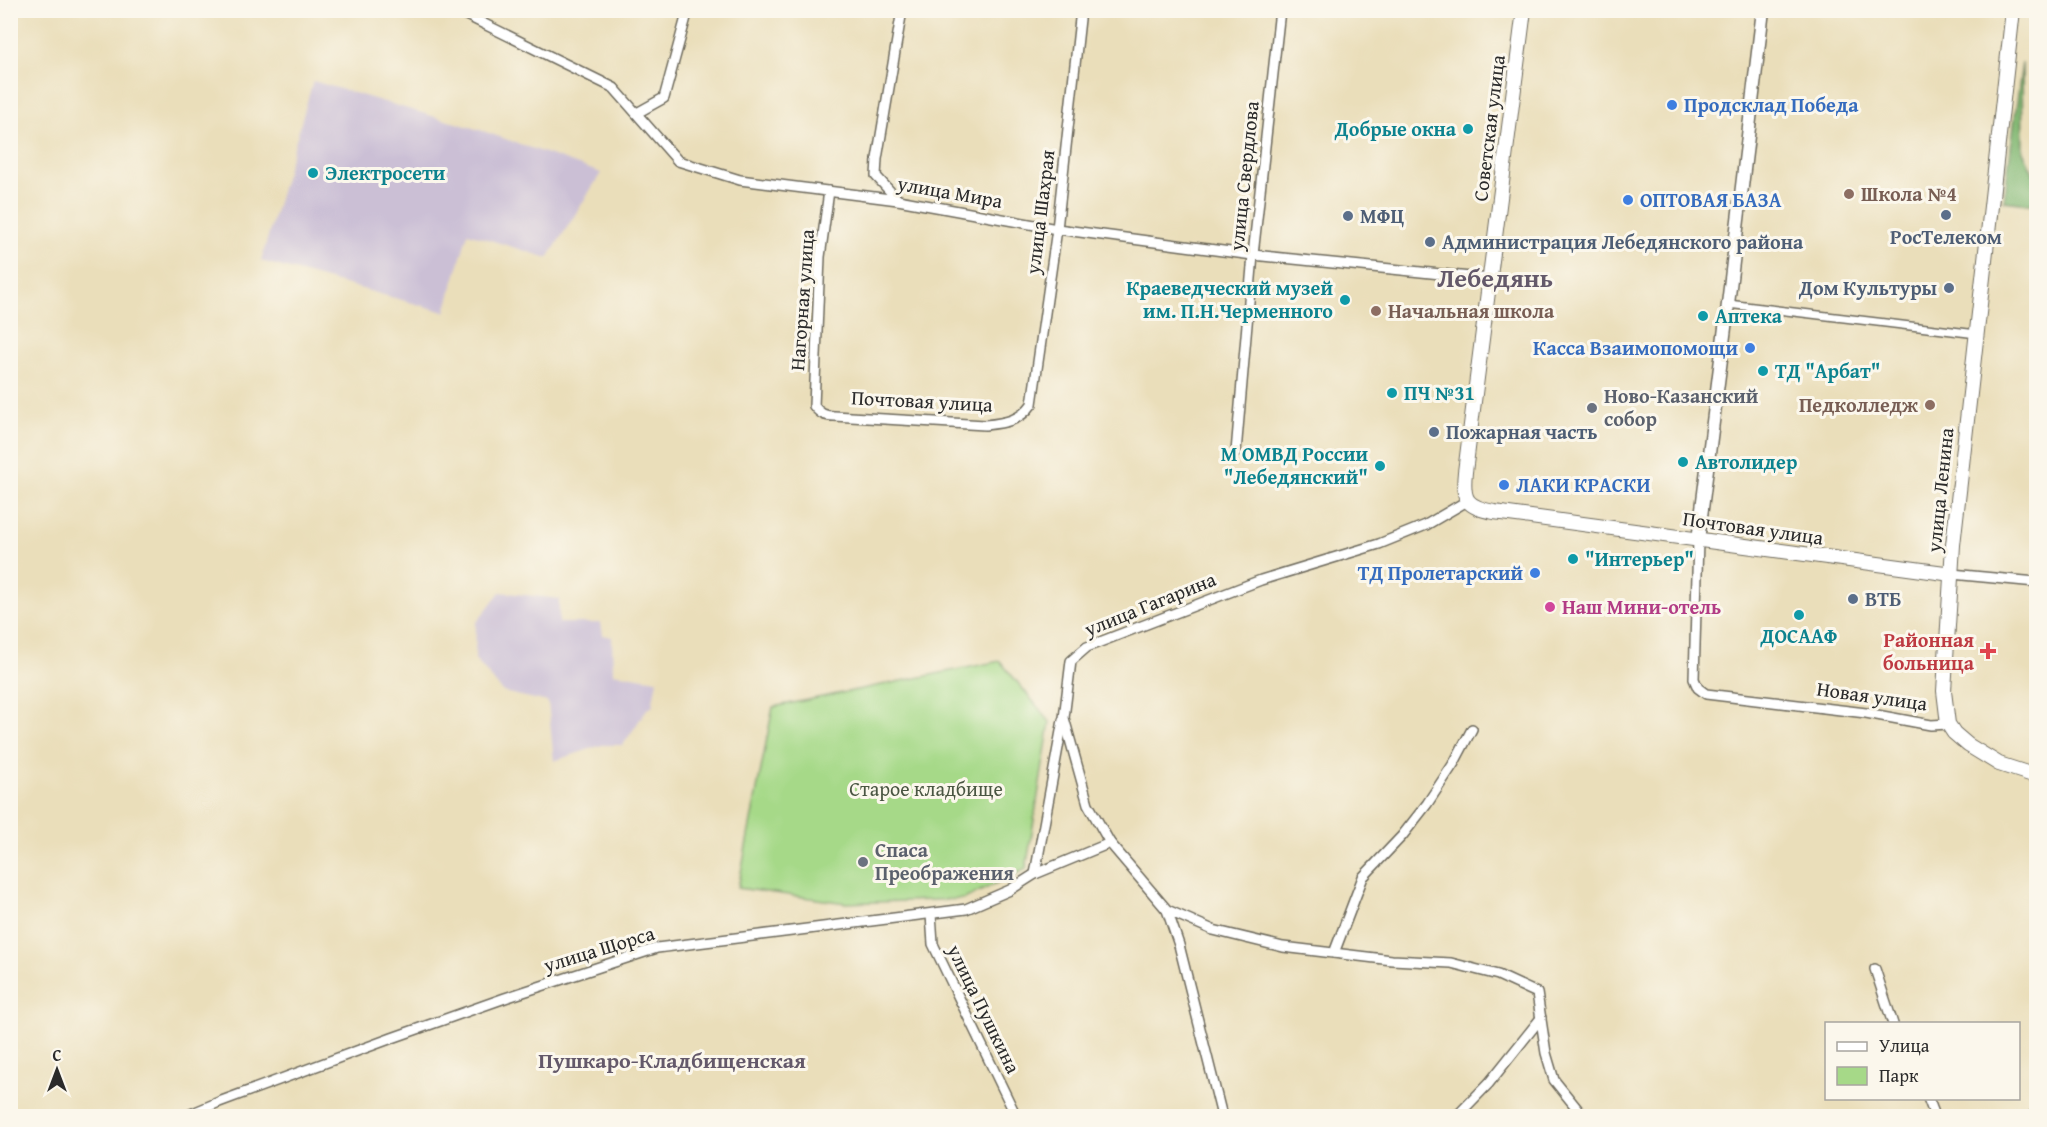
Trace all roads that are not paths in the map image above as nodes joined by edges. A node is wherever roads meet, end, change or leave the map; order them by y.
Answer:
1 (456, 10) edge
2 (688, 10) edge
3 (902, 10) edge
4 (1082, 10) edge
5 (1280, 10) edge
6 (1524, 10) edge
7 (1763, 10) edge
8 (2013, 10) edge
9 (637, 113) junction
10 (829, 191) junction
11 (898, 200) junction
12 (1057, 229) junction
13 (1253, 255) junction
14 (1490, 279) junction
15 (1728, 304) junction
16 (1977, 334) junction
17 (818, 411) joint
18 (1024, 415) joint
19 (1236, 452) dead end
20 (1467, 501) junction
21 (1698, 540) junction
22 (1952, 574) junction
23 (2037, 582) edge
24 (1064, 717) junction
25 (1948, 724) junction
26 (1472, 729) dead end
27 (2037, 776) edge
28 (1110, 843) junction
29 (1035, 874) junction
30 (1167, 910) junction
31 (931, 914) junction
32 (1334, 953) junction
33 (1875, 969) dead end
34 (1541, 1018) junction
35 (1893, 1022) edge
36 (1929, 1100) edge
37 (186, 1116) edge
38 (1016, 1116) edge
39 (1222, 1116) edge
40 (1457, 1116) edge
41 (1583, 1116) edge
42 (1935, 1116) edge

1 - 9 street, улица Мира
2 - 9 street
3 - 11 street
4 - 12 street, улица Шахрая
5 - 13 street, улица Свердлова
6 - 14 main road, Советская улица
7 - 15 street
8 - 16 main road, улица Ленина
9 - 10 street, улица Мира
10 - 11 street, улица Мира
10 - 17 street, Нагорная улица
11 - 12 street, улица Мира
12 - 13 street, улица Мира
12 - 18 street, улица Шахрая
13 - 14 street, улица Мира
13 - 19 street, улица Свердлова
14 - 20 main road, Советская улица
15 - 16 street
15 - 21 street
16 - 22 main road, улица Ленина
17 - 18 street, Почтовая улица
20 - 21 main road, Почтовая улица
20 - 24 street, улица Гагарина
21 - 22 main road, Почтовая улица
21 - 25 street, Новая улица
22 - 23 street, Почтовая улица
22 - 25 main road, улица Ленина
24 - 28 street, улица Гагарина
24 - 29 street
25 - 27 main road, Новая улица
26 - 32 street
28 - 29 street, улица Щорса
28 - 30 street, улица Гагарина
29 - 31 street, улица Щорса
30 - 32 street, улица Гагарина
30 - 39 street
31 - 37 street, улица Щорса
31 - 38 street, улица Пушкина
32 - 34 street, улица Гагарина
33 - 35 street
34 - 40 street
34 - 41 street, улица Гагарина
36 - 42 street

